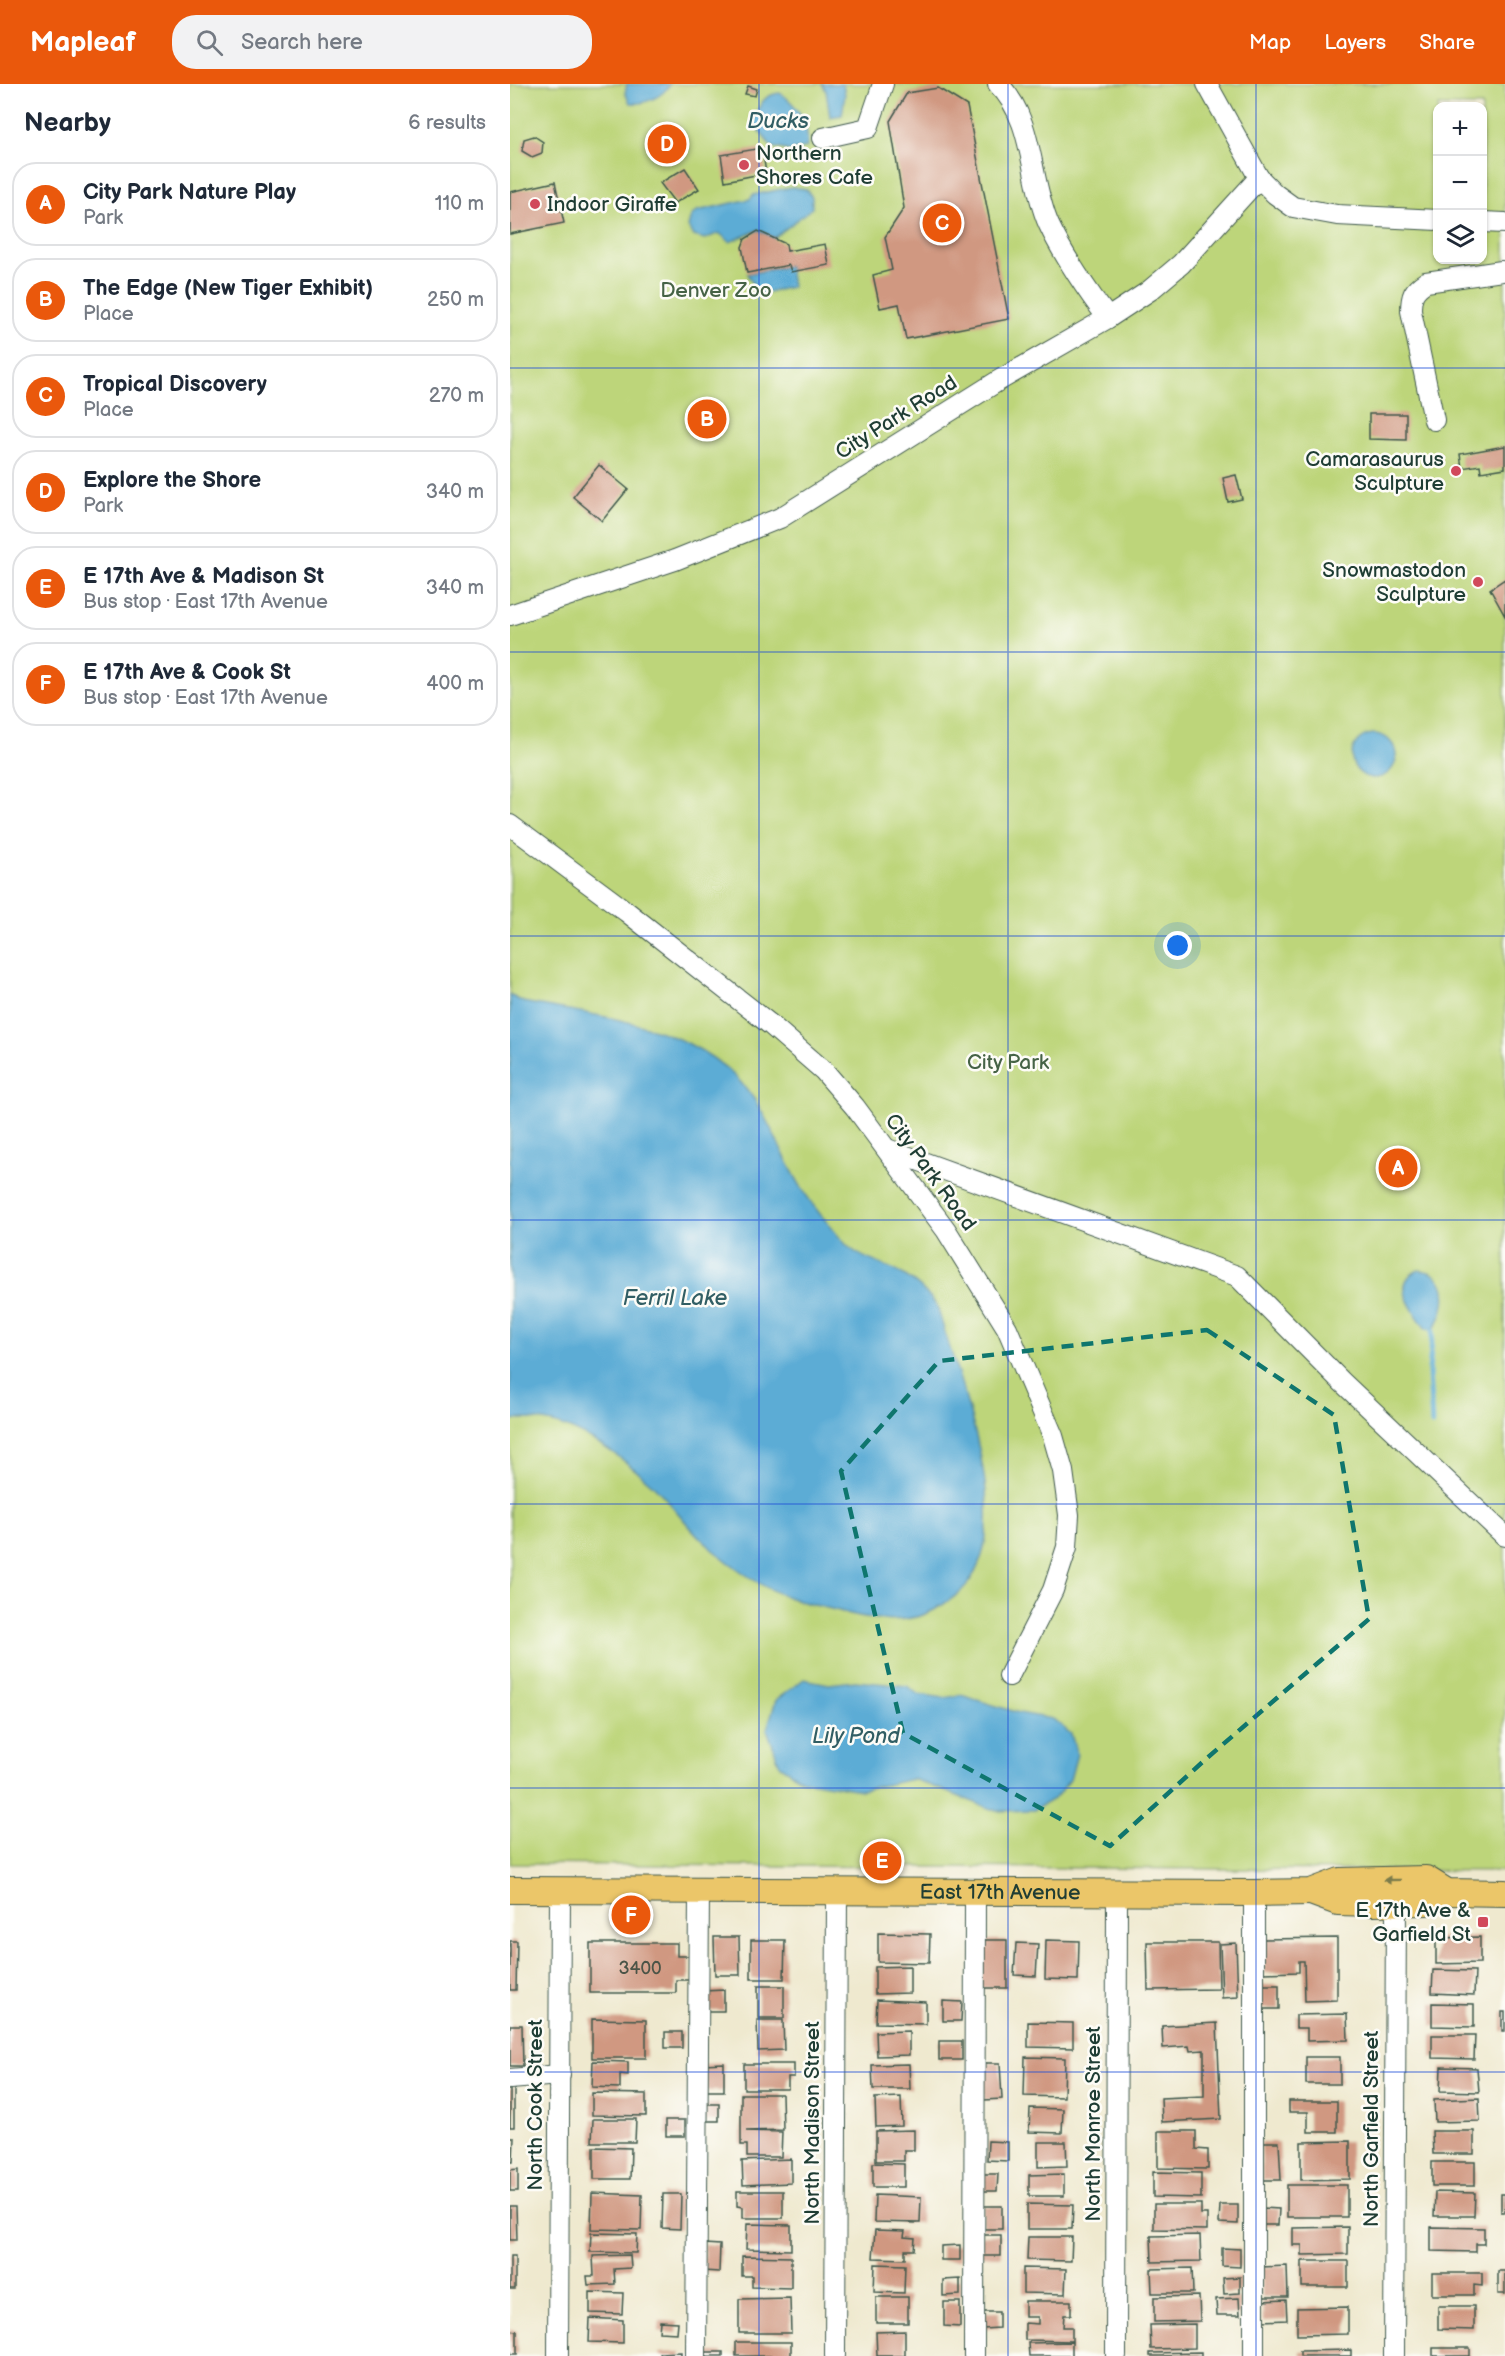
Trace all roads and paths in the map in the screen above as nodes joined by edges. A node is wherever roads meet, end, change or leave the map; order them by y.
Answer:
1 (883, 84) edge
2 (998, 84) edge
3 (1207, 84) edge
4 (823, 138) dead end
5 (1259, 177) junction
6 (1433, 220) edge
7 (1487, 222) edge
8 (1505, 223) edge
9 (1502, 271) dead end
10 (1108, 318) junction
11 (1434, 420) dead end
12 (510, 615) edge
13 (510, 825) edge
14 (887, 1149) junction
15 (1505, 1536) edge
16 (1009, 1676) dead end
17 (510, 1890) edge
18 (560, 1890) junction
19 (699, 1891) junction
20 (837, 1891) junction
21 (975, 1892) junction
22 (1311, 1892) junction
23 (1447, 1892) junction
24 (1117, 1893) junction
25 (1254, 1893) junction
26 (1505, 1893) edge
27 (1396, 1902) junction
28 (560, 2075) junction
29 (510, 2079) edge
30 (558, 2356) edge
31 (696, 2356) edge
32 (835, 2356) edge
33 (974, 2356) edge
34 (1116, 2356) edge
35 (1254, 2356) edge
36 (1394, 2356) edge

1 - 4 street
2 - 10 street
3 - 5 street
5 - 6 street
5 - 10 street, City Park Road
7 - 8 street
9 - 11 street
10 - 12 street, City Park Road
13 - 14 street, City Park Road
14 - 15 street
14 - 16 street, City Park Road
17 - 18 main road, East 17th Avenue
18 - 19 main road, East 17th Avenue
18 - 28 street, North Cook Street
19 - 20 main road, East 17th Avenue
19 - 31 street
20 - 21 main road, East 17th Avenue
20 - 32 street, North Madison Street
21 - 24 main road, East 17th Avenue
21 - 33 street
23 -> 22 main road, East 17th Avenue
22 - 25 main road, East 17th Avenue
22 - 27 main road, East 17th Avenue
23 - 26 main road, East 17th Avenue
23 - 27 main road, East 17th Avenue
24 - 25 main road, East 17th Avenue
24 - 34 street, North Monroe Street
25 - 35 street
27 - 36 street, North Garfield Street
28 - 29 street
28 - 30 street, North Cook Street

